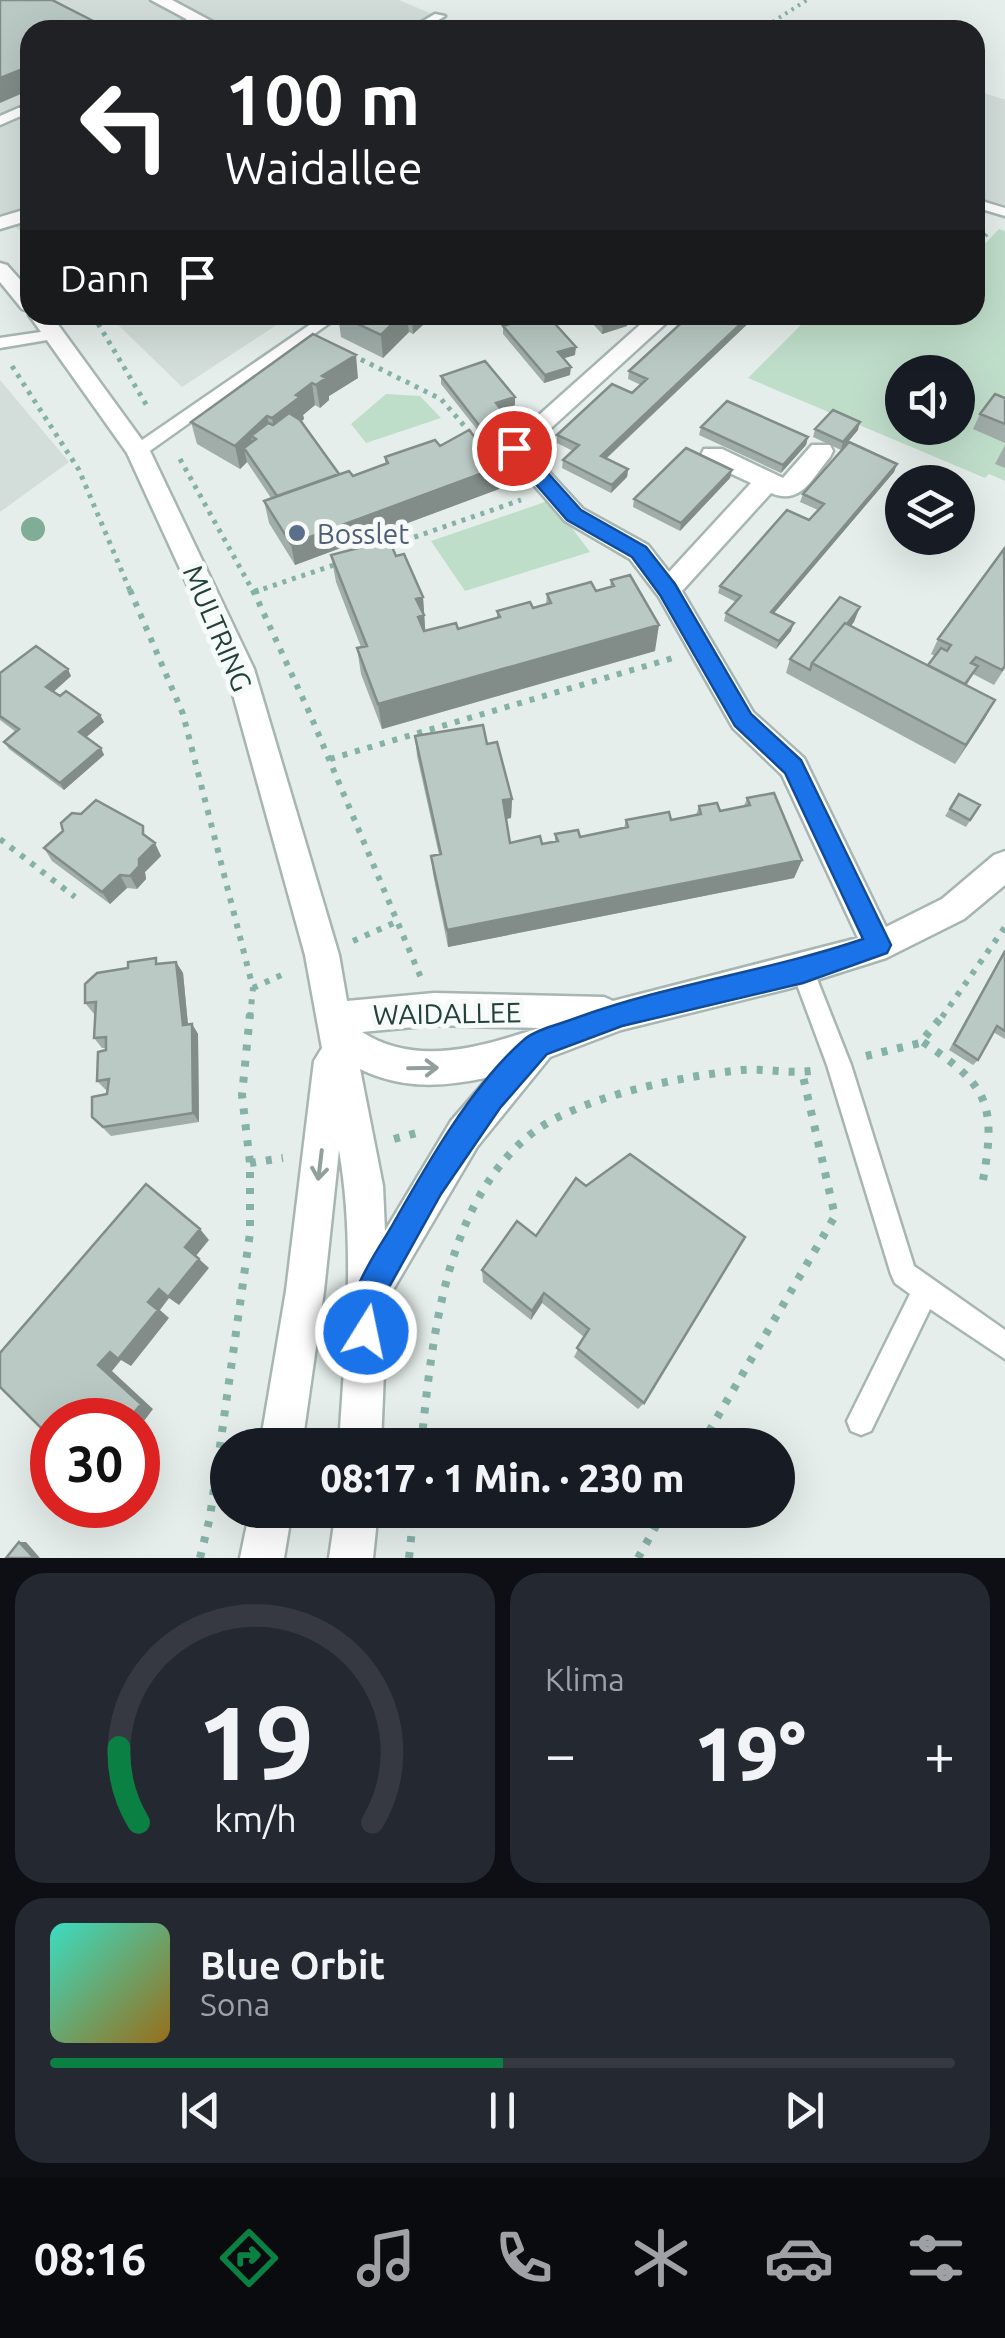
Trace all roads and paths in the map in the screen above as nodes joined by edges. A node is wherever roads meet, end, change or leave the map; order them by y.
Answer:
1 (159, 0) edge
2 (807, 0) edge
3 (439, 16) dead end
4 (197, 18) junction
5 (193, 20) edge
6 (201, 20) edge
7 (432, 20) edge
8 (776, 20) edge
9 (0, 269) edge
10 (20, 292) edge
11 (30, 325) edge
12 (47, 325) edge
13 (98, 325) edge
14 (320, 325) edge
15 (653, 325) edge
16 (308, 333) junction
17 (0, 343) edge
18 (10, 364) dead end
19 (165, 434) junction
20 (514, 448) junction
21 (821, 451) dead end
22 (138, 452) junction
23 (713, 456) edge
24 (767, 481) junction
25 (550, 490) junction
26 (384, 548) edge
27 (347, 560) edge
28 (668, 590) junction
29 (254, 592) junction
30 (703, 650) junction
31 (329, 759) junction
32 (0, 839) edge
33 (1005, 864) edge
34 (75, 897) dead end
35 (1005, 927) edge
36 (878, 945) junction
37 (803, 971) junction
38 (434, 1009) junction
39 (622, 1014) junction
40 (334, 1026) junction
41 (923, 1042) junction
42 (538, 1045) junction
43 (839, 1065) junction
44 (802, 1072) junction
45 (983, 1180) dead end
46 (926, 1290) junction
47 (368, 1295) junction
48 (1005, 1346) edge
49 (861, 1422) dead end
50 (284, 1428) edge
51 (361, 1428) edge
52 (423, 1428) edge
53 (711, 1428) edge
54 (268, 1528) edge
55 (355, 1528) edge
56 (412, 1528) edge
57 (655, 1528) edge
58 (200, 1558) edge
59 (262, 1558) edge
60 (351, 1558) edge
61 (409, 1558) edge
62 (638, 1558) edge

1 - 4 street
2 - 8 path
3 - 7 lane
4 - 5 lane
4 - 6 street
9 - 10 street, MULTRING
11 - 17 lane
12 - 22 street, MULTRING
13 - 19 path
14 - 16 lane
15 - 20 street
16 - 19 lane
16 - 20 path
18 - 58 path
19 - 22 lane
19 - 29 path
20 - 25 street
21 - 24 street
22 - 40 street, MULTRING
23 - 24 street
24 - 28 street
25 - 26 path
25 - 28 street
27 - 29 path
28 - 30 street
29 - 31 path
30 - 31 path
30 - 36 street
31 - 38 path
32 - 34 path
33 - 36 street, WAIDALLEE
35 - 41 path
36 - 37 street, WAIDALLEE
37 - 39 street, WAIDALLEE
37 - 43 lane
38 - 39 street, WAIDALLEE
38 - 40 street, WAIDALLEE
39 - 42 street, WAIDALLEE
40 -> 42 street, WAIDALLEE
40 - 47 street, MULTRING
40 -> 50 street, MULTRING
41 - 43 path
41 - 45 path
42 - 47 street, WAIDALLEE
43 - 44 path
43 - 46 lane
44 - 52 path
44 - 53 path
46 - 48 lane
46 - 49 lane
47 - 51 street, MULTRING
54 - 59 street
55 - 60 street
56 - 61 path
57 - 62 path

